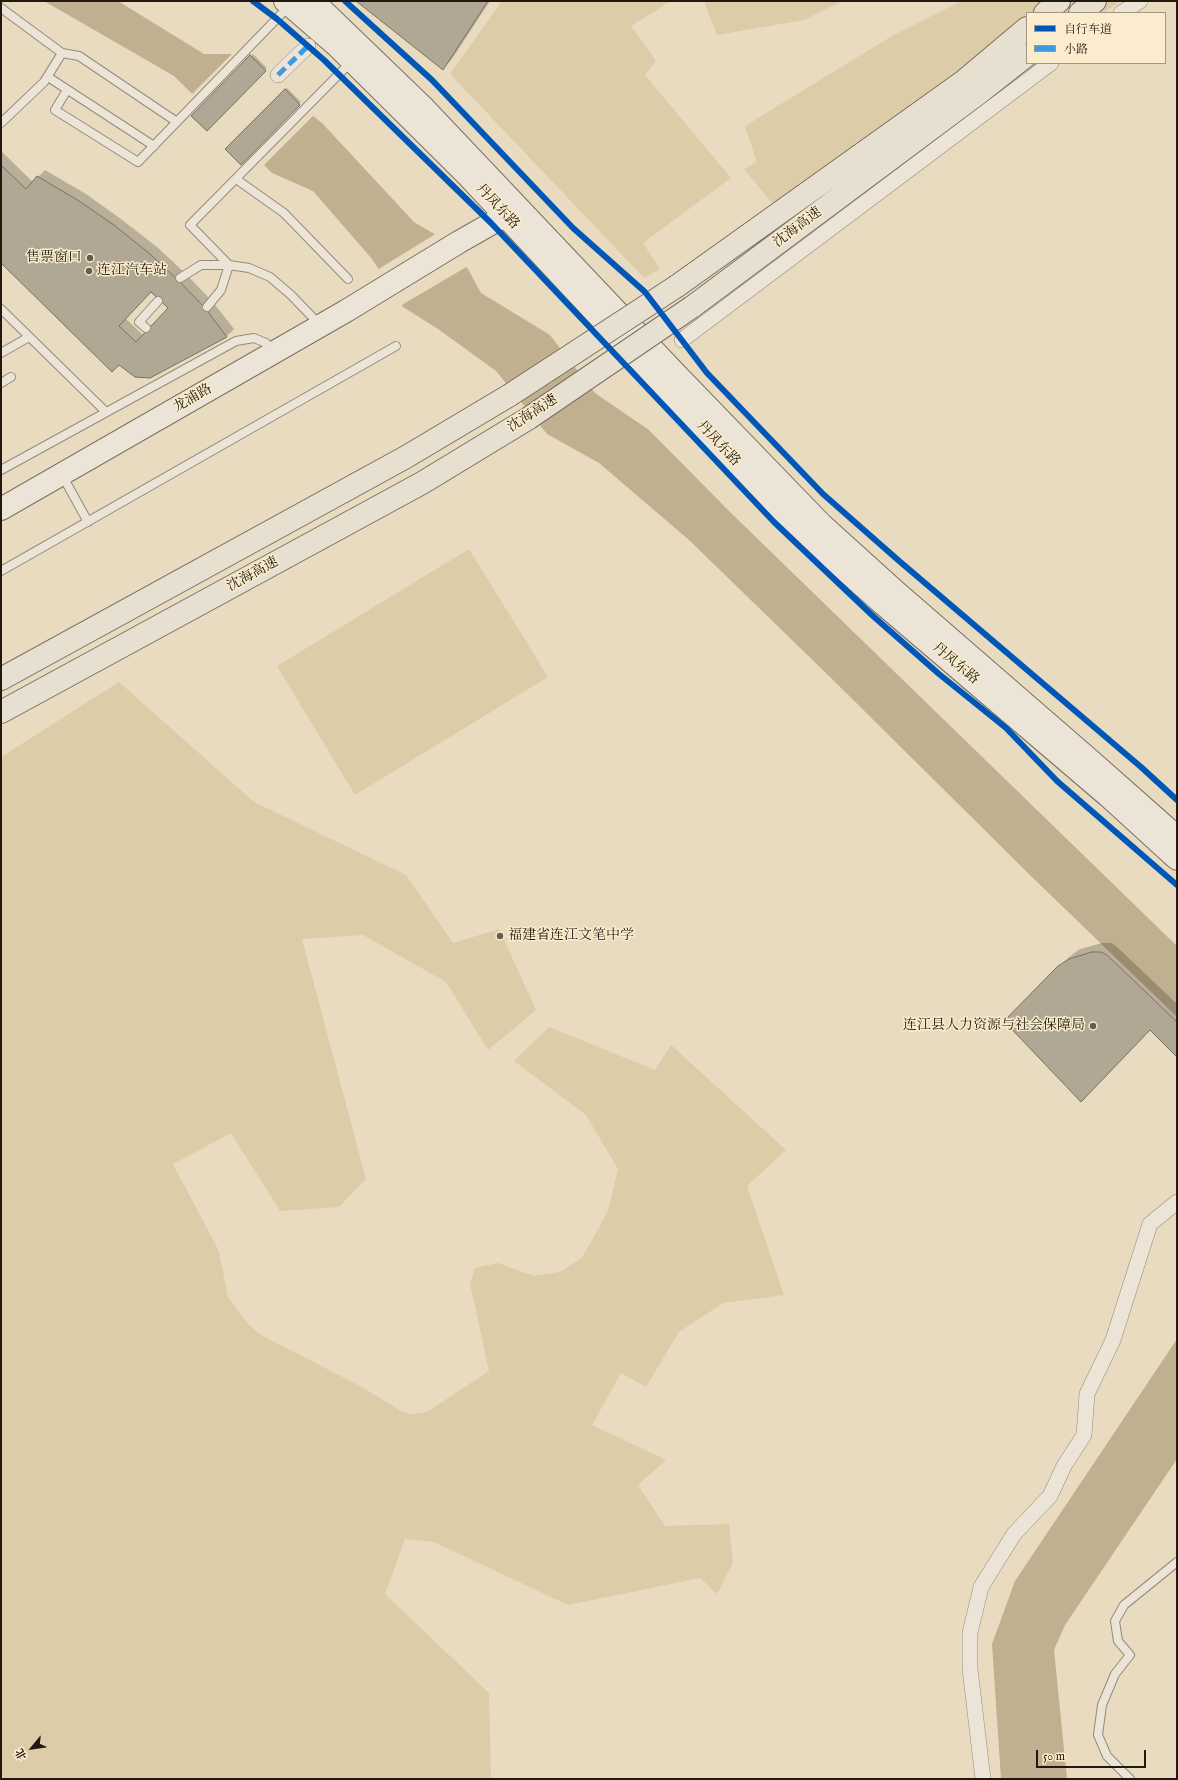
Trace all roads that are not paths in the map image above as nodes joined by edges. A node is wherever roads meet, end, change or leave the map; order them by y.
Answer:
1 (313, 1) edge
2 (1059, 1) edge
3 (1096, 1) edge
4 (1140, 1) edge
5 (288, 3) edge
6 (1, 8) edge
7 (1046, 12) edge
8 (1081, 12) edge
9 (1123, 12) edge
10 (1026, 29) edge
11 (308, 46) dead end
12 (62, 53) junction
13 (1026, 56) edge
14 (352, 61) junction
15 (1050, 64) edge
16 (278, 75) dead end
17 (48, 77) junction
18 (67, 90) junction
19 (177, 122) junction
20 (1, 123) edge
21 (154, 146) junction
22 (236, 179) junction
23 (513, 212) junction
24 (229, 265) junction
25 (180, 278) dead end
26 (348, 279) dead end
27 (158, 301) dead end
28 (207, 307) dead end
29 (1, 309) edge
30 (321, 325) junction
31 (146, 328) dead end
32 (29, 337) junction
33 (682, 340) dead end
34 (396, 346) dead end
35 (275, 352) junction
36 (1, 353) edge
37 (11, 377) dead end
38 (1, 383) edge
39 (106, 412) junction
40 (1, 470) edge
41 (62, 474) junction
42 (1, 509) edge
43 (88, 522) junction
44 (1, 571) edge
45 (1, 679) edge
46 (1, 712) edge
47 (1177, 837) edge
48 (1177, 859) edge
49 (1177, 1202) edge
50 (1177, 1562) edge
51 (983, 1779) edge
52 (1130, 1779) edge

1 - 23 main road, 丹凤东路
2 - 7 highway
3 - 8 highway
4 - 9 street
5 - 14 main road, 丹凤东路
5 - 19 lane
6 - 12 lane
10 - 45 highway, 沈海高速, bridge
11 - 16 street
12 - 17 lane
12 - 19 lane
13 - 46 highway, 沈海高速, bridge
14 - 22 lane
14 - 23 main road, 丹凤东路
15 - 33 street
17 - 18 lane
17 - 20 lane
18 - 21 lane
18 - 21 lane
19 - 21 lane
22 - 24 lane
22 - 26 lane
23 - 30 main road, 龙浦路
23 - 47 main road, 丹凤东路
23 - 48 main road, 丹凤东路
24 - 25 lane
24 - 28 lane
24 - 30 lane
27 - 31 lane
29 - 32 lane
30 - 35 main road, 龙浦路
32 - 36 lane
32 - 39 lane
34 - 43 lane
35 - 39 lane
35 - 41 main road, 龙浦路
37 - 38 lane
39 - 40 lane
41 - 42 main road, 龙浦路
41 - 43 lane
43 - 44 lane
49 - 51 street
50 - 52 lane

